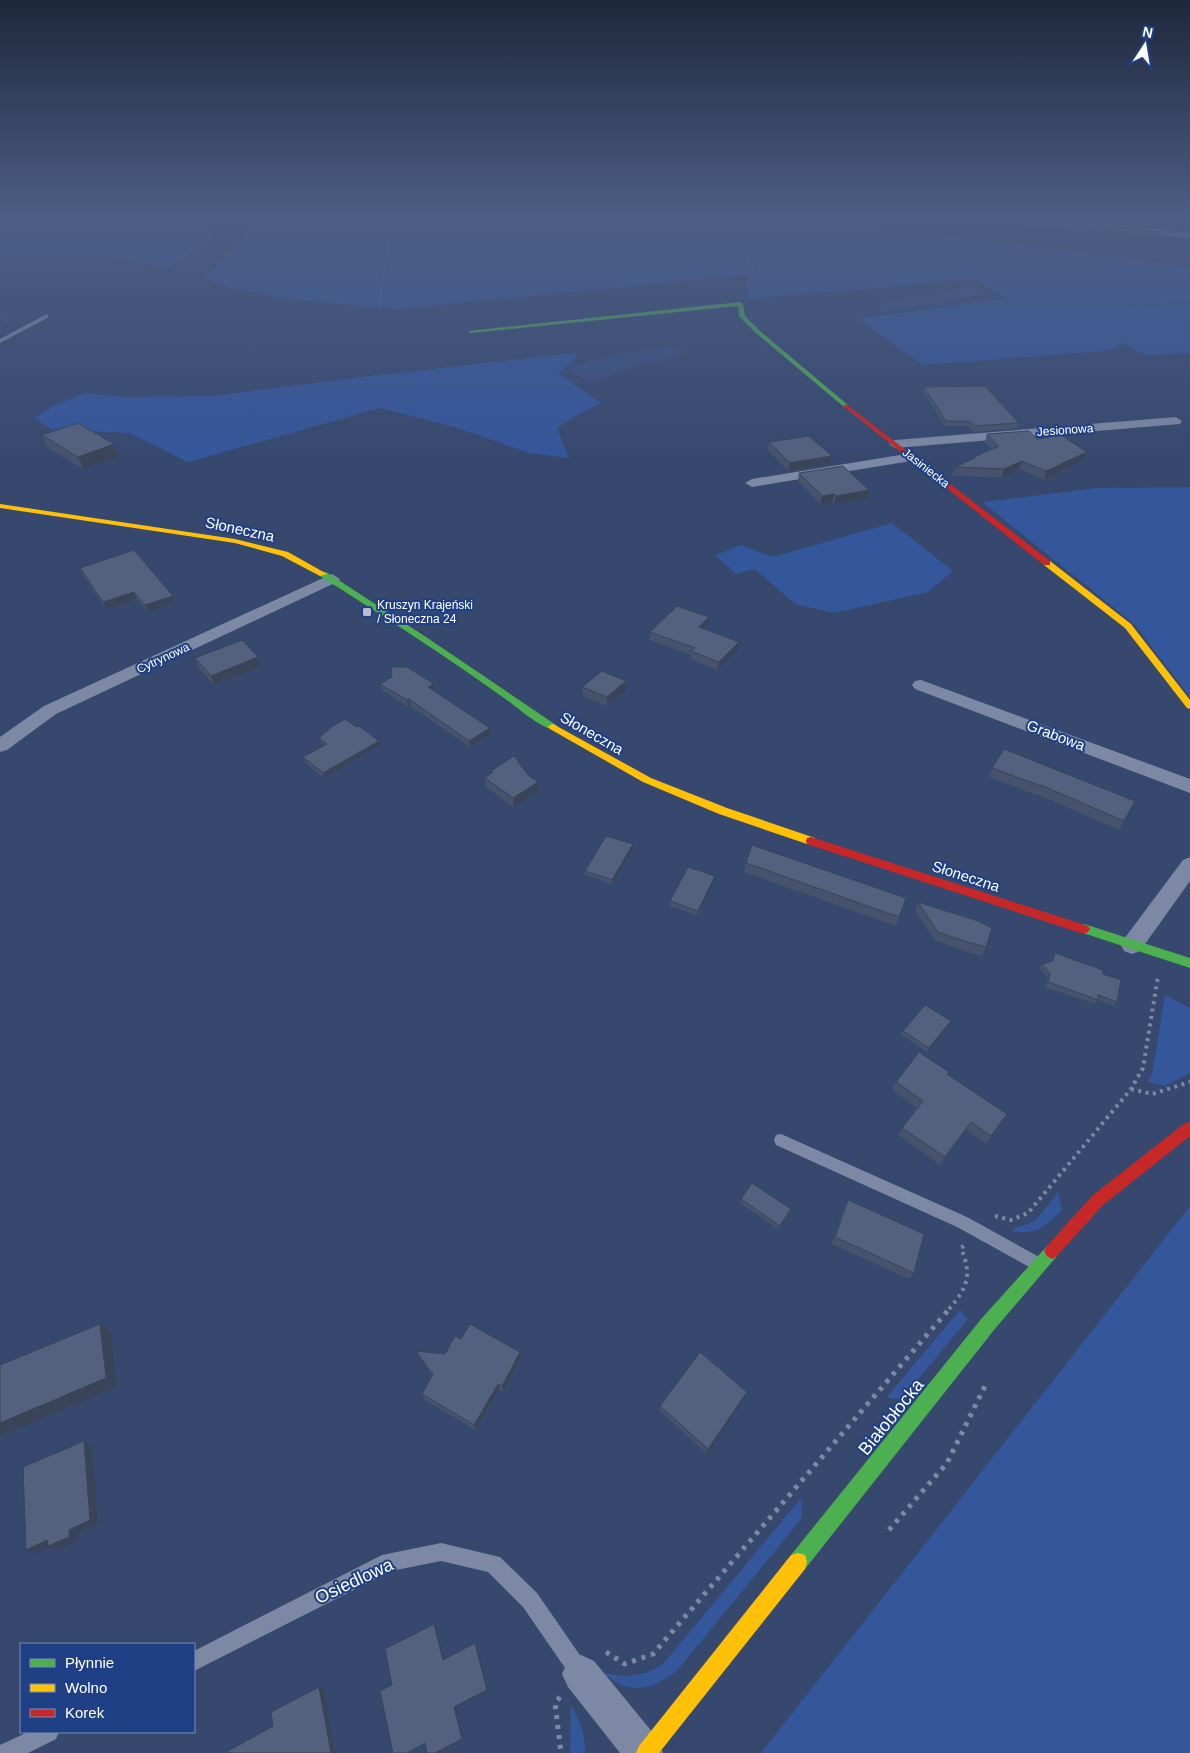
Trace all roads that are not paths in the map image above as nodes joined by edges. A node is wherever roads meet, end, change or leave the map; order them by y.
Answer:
1 (46, 316) dead end
2 (471, 331) dead end
3 (0, 342) edge
4 (1176, 421) dead end
5 (895, 444) junction
6 (912, 457) junction
7 (752, 483) dead end
8 (0, 506) edge
9 (332, 579) junction
10 (921, 685) dead end
11 (1190, 706) edge
12 (0, 746) edge
13 (1190, 786) edge
14 (1190, 865) edge
15 (1132, 945) junction
16 (1190, 963) edge
17 (1190, 1128) edge
18 (781, 1140) dead end
19 (1039, 1264) junction
20 (195, 1660) edge
21 (581, 1674) joint
22 (47, 1733) edge
23 (6, 1753) edge
24 (645, 1753) edge

1 - 3 lane
2 - 5 street, Jasiniecka
4 - 5 street, Jesionowa
5 - 6 street, Jasiniecka
6 - 7 street
6 - 11 street, Jasiniecka
8 - 9 street, Słoneczna
9 - 12 street, Cytrynowa
9 - 15 street, Słoneczna
10 - 13 street, Grabowa
14 - 15 street
15 - 16 street, Słoneczna
17 - 19 street, Białobłocka
18 - 19 lane
19 - 24 street, Białobłocka
20 - 21 lane, Osiedlowa
21 - 24 street, Osiedlowa
22 - 23 lane

